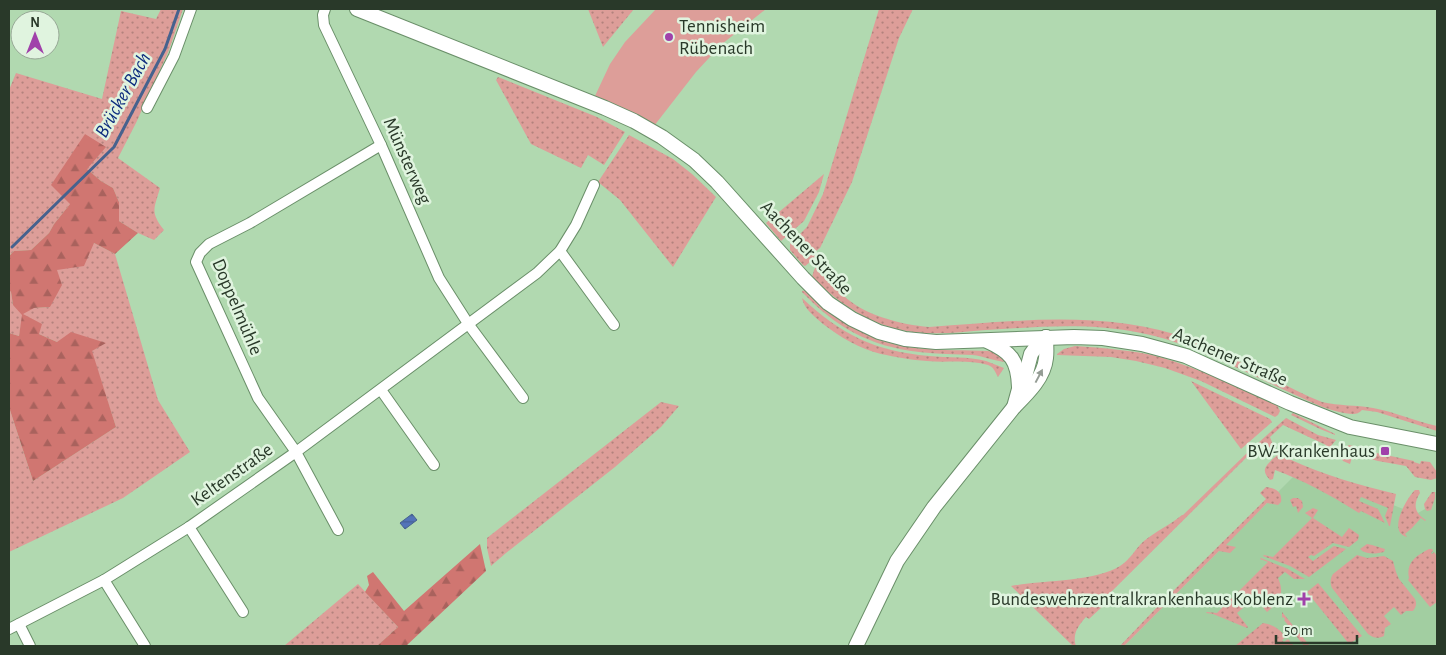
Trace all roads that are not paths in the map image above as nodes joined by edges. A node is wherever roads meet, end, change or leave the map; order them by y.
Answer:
1 (191, 9) edge
2 (325, 9) edge
3 (356, 9) edge
4 (147, 108) dead end
5 (381, 145) junction
6 (594, 185) dead end
7 (560, 250) junction
8 (469, 325) junction
9 (614, 325) dead end
10 (1046, 337) junction
11 (987, 341) junction
12 (1019, 389) junction
13 (381, 390) junction
14 (523, 398) dead end
15 (1014, 408) junction
16 (1437, 444) edge
17 (296, 452) junction
18 (434, 466) dead end
19 (189, 527) junction
20 (338, 530) dead end
21 (104, 580) junction
22 (243, 612) dead end
23 (19, 624) junction
24 (9, 629) edge
25 (30, 646) edge
26 (144, 646) edge
27 (856, 646) edge

1 - 4 street
2 - 5 street, Münsterweg
3 - 11 main road, Aachener Straße
5 - 8 street, Münsterweg
5 - 17 street, Doppelmühle
6 - 7 street, Keltenstraße
7 - 8 street, Keltenstraße
7 - 9 street
8 - 13 street, Keltenstraße
8 - 14 street
10 - 11 main road, Aachener Straße
10 - 12 main road
15 -> 10 main road
10 - 16 main road, Aachener Straße
11 - 12 main road
12 - 15 main road
13 - 17 street, Keltenstraße
13 - 18 street
15 - 27 main road
17 - 19 street, Keltenstraße
17 - 20 street, Keltenstraße
19 - 21 street, Keltenstraße
19 - 22 street, Keltenstraße
21 - 23 street, Keltenstraße
21 - 26 street
23 - 24 street, Keltenstraße
23 - 25 street

